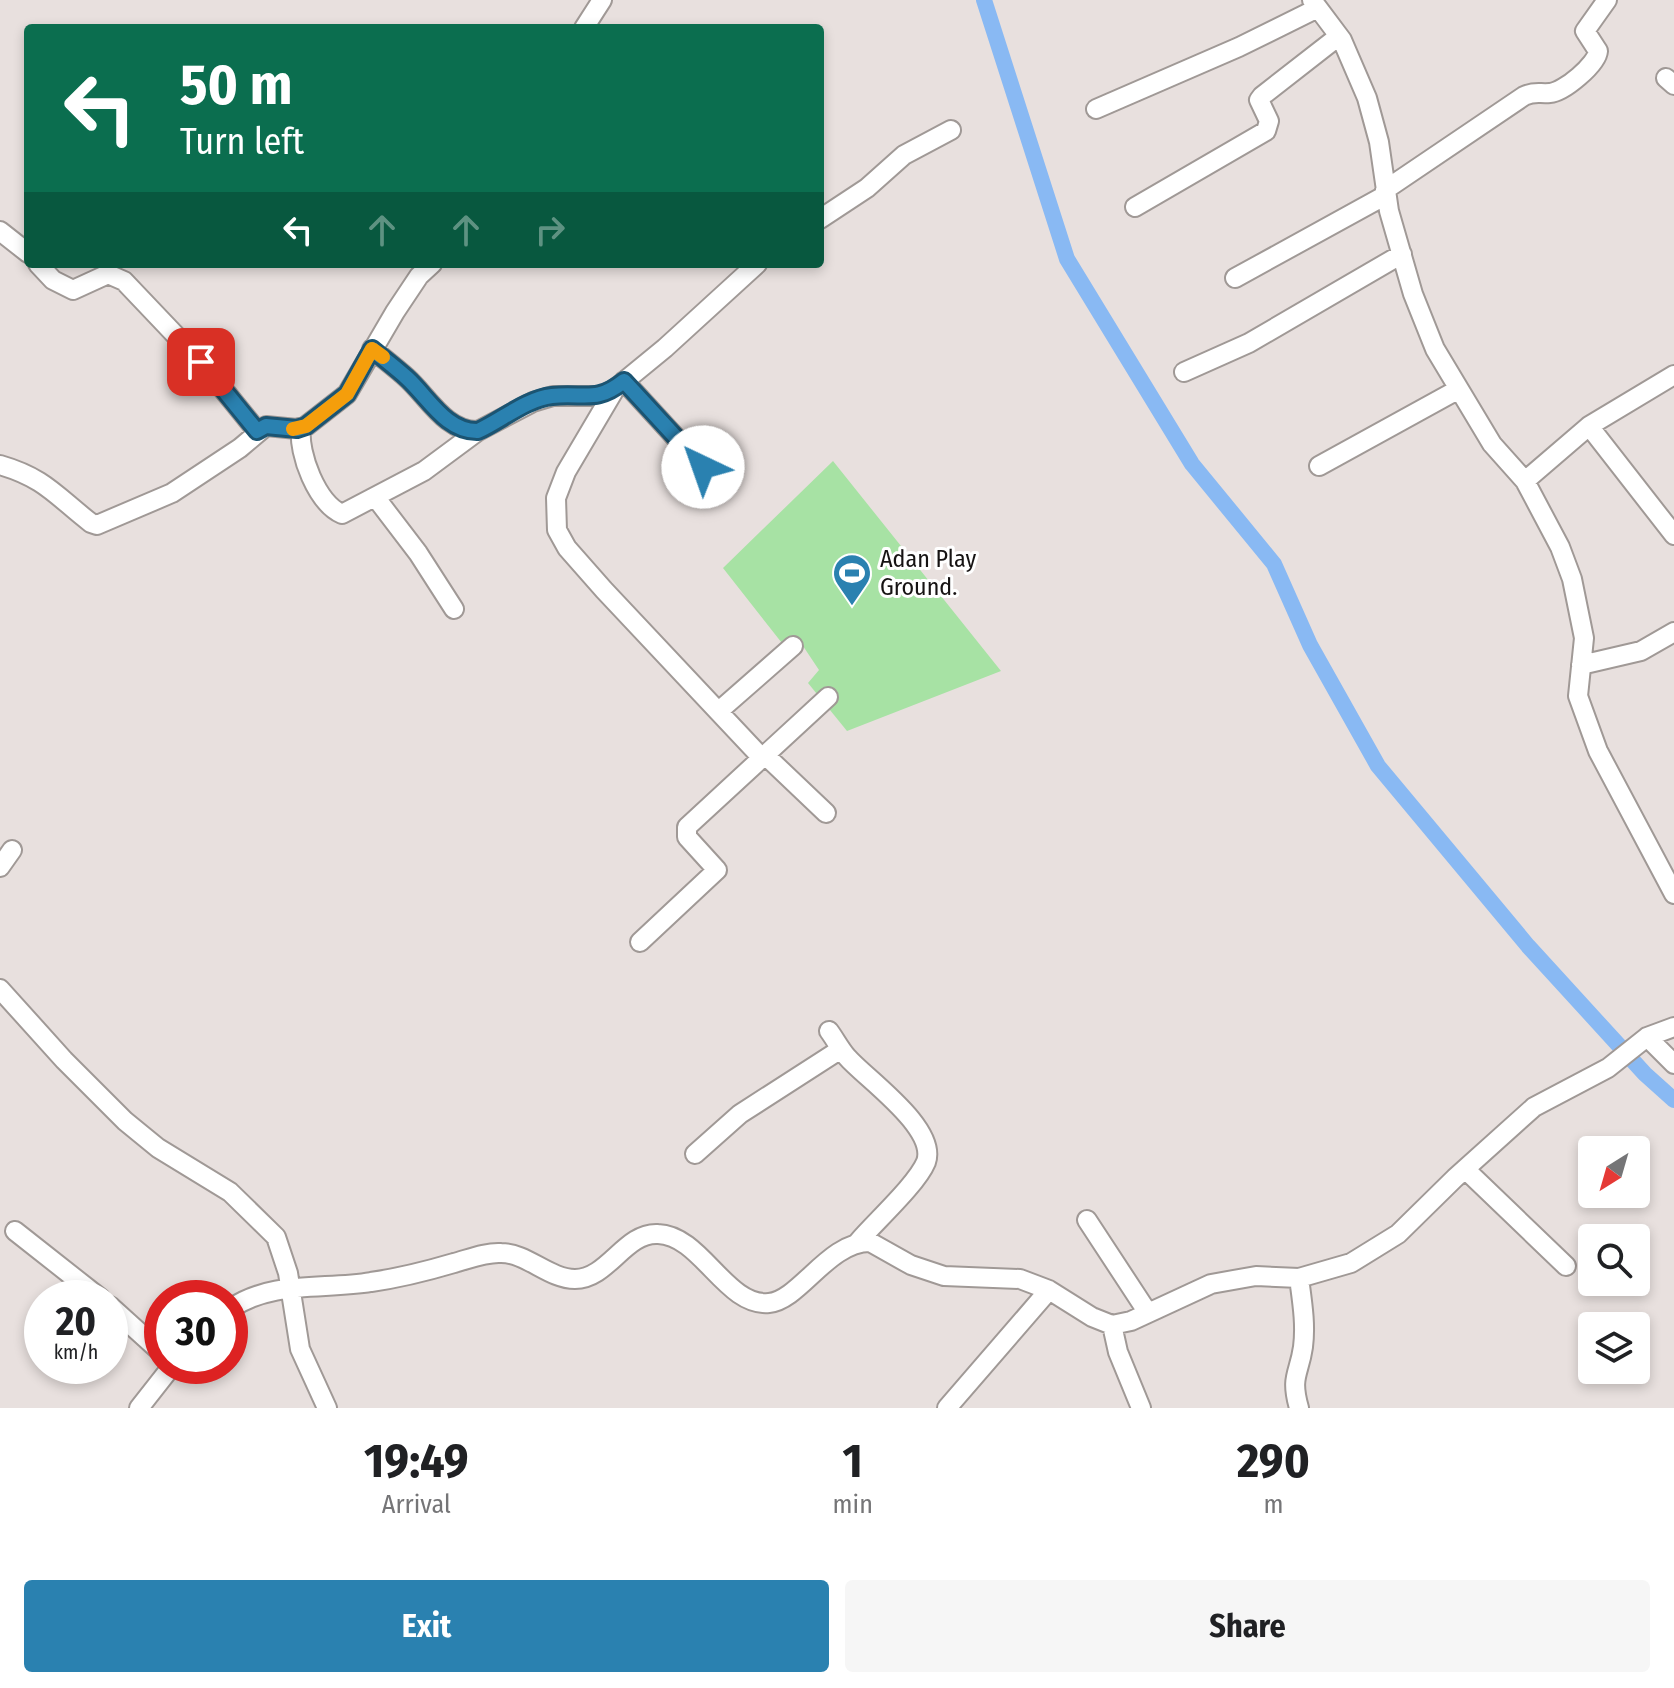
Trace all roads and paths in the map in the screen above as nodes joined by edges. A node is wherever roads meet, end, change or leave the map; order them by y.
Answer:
1 (602, 0) edge
2 (1607, 0) edge
3 (1315, 4) edge
4 (587, 24) edge
5 (1339, 36) junction
6 (1096, 109) dead end
7 (951, 130) dead end
8 (1386, 192) junction
9 (1135, 207) dead end
10 (824, 216) edge
11 (0, 231) edge
12 (24, 250) edge
13 (1402, 254) junction
14 (42, 268) edge
15 (753, 268) edge
16 (426, 270) edge
17 (1235, 278) dead end
18 (372, 349) junction
19 (1184, 372) dead end
20 (1674, 375) edge
21 (619, 385) junction
22 (1459, 389) junction
23 (1589, 426) junction
24 (301, 428) junction
25 (257, 431) junction
26 (478, 431) junction
27 (0, 465) edge
28 (1319, 466) dead end
29 (1525, 481) junction
30 (722, 488) dead end
31 (376, 498) junction
32 (1674, 535) edge
33 (454, 609) dead end
34 (1674, 632) edge
35 (793, 646) dead end
36 (1581, 665) junction
37 (828, 697) dead end
38 (720, 710) junction
39 (763, 756) junction
40 (826, 813) dead end
41 (12, 850) dead end
42 (0, 867) edge
43 (1674, 894) edge
44 (640, 942) dead end
45 (0, 989) edge
46 (1674, 1027) edge
47 (829, 1031) dead end
48 (1647, 1037) junction
49 (841, 1049) junction
50 (1674, 1064) edge
51 (695, 1154) dead end
52 (1465, 1169) junction
53 (1087, 1220) dead end
54 (15, 1231) dead end
55 (858, 1242) junction
56 (1566, 1266) dead end
57 (1299, 1278) junction
58 (77, 1280) edge
59 (288, 1287) junction
60 (1049, 1290) junction
61 (248, 1302) edge
62 (1148, 1313) junction
63 (128, 1322) edge
64 (1112, 1325) junction
65 (144, 1337) edge
66 (158, 1384) edge
67 (139, 1408) edge
68 (327, 1408) edge
69 (947, 1408) edge
70 (1141, 1408) edge
71 (1299, 1408) edge

1 - 4 street
2 - 8 street
3 - 5 street
3 - 6 street
5 - 8 street
5 - 9 street
7 - 10 street
8 - 13 street
8 - 17 street
11 - 12 street
13 - 19 street
13 - 22 street
14 - 25 street
15 - 21 street
16 - 18 street
18 - 24 street
18 - 26 street
20 - 23 street
21 - 26 street
21 - 30 street
21 - 38 street
22 - 28 street
22 - 29 street
23 - 29 street
23 - 32 street
24 - 25 street
24 - 31 street
25 - 27 street
26 - 31 street
29 - 36 street
31 - 33 street
34 - 36 street
35 - 38 street
36 - 43 street
37 - 39 street
38 - 39 street
39 - 40 street
39 - 44 street
41 - 42 street
45 - 59 street
46 - 48 street
47 - 49 street
48 - 50 street
48 - 52 street
49 - 51 street
49 - 55 street
52 - 56 street
52 - 57 street
53 - 62 street
54 - 58 street
55 - 59 street
55 - 60 street
57 - 62 street
57 - 71 street
59 - 61 street
59 - 68 street
60 - 64 street
60 - 69 street
62 - 64 street
63 - 65 street
64 - 70 street
66 - 67 street

